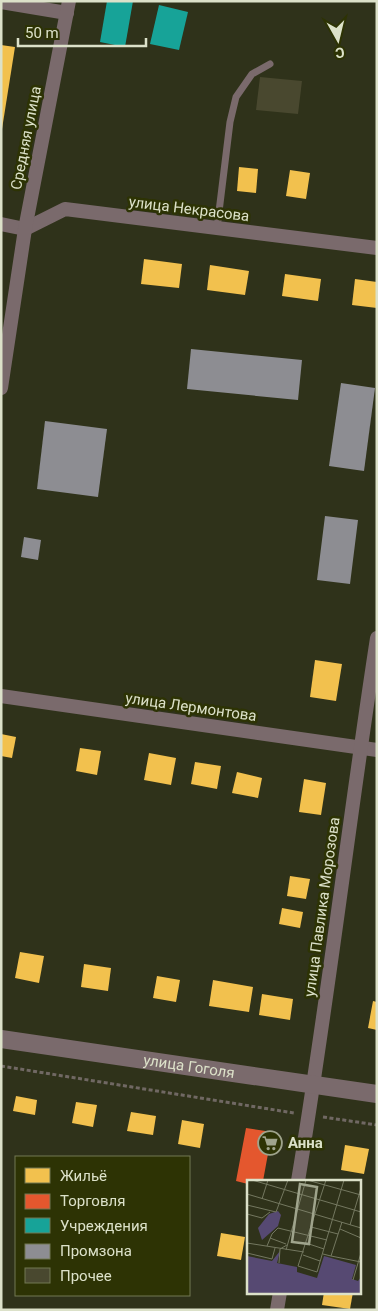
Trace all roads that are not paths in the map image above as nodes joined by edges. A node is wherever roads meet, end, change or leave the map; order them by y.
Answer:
1 (1, 2) edge
2 (68, 7) edge
3 (270, 64) dead end
4 (1, 224) edge
5 (217, 228) junction
6 (25, 229) junction
7 (377, 248) edge
8 (1, 388) edge
9 (377, 638) edge
10 (1, 696) edge
11 (360, 747) junction
12 (377, 750) edge
13 (1, 1039) edge
14 (314, 1084) junction
15 (377, 1094) edge
16 (298, 1180) edge
17 (280, 1294) edge
18 (277, 1310) edge

1 - 2 street, Средняя улица
2 - 6 street, Средняя улица
3 - 5 lane
4 - 6 street
5 - 6 street, улица Некрасова
5 - 7 street, улица Некрасова
6 - 8 street, Средняя улица
9 - 11 street, улица Павлика Морозова
10 - 11 street, улица Лермонтова
11 - 12 street, улица Лермонтова
11 - 14 street, улица Павлика Морозова
13 - 14 street, улица Гоголя
14 - 15 street, улица Гоголя
14 - 16 street, улица Павлика Морозова
17 - 18 street

